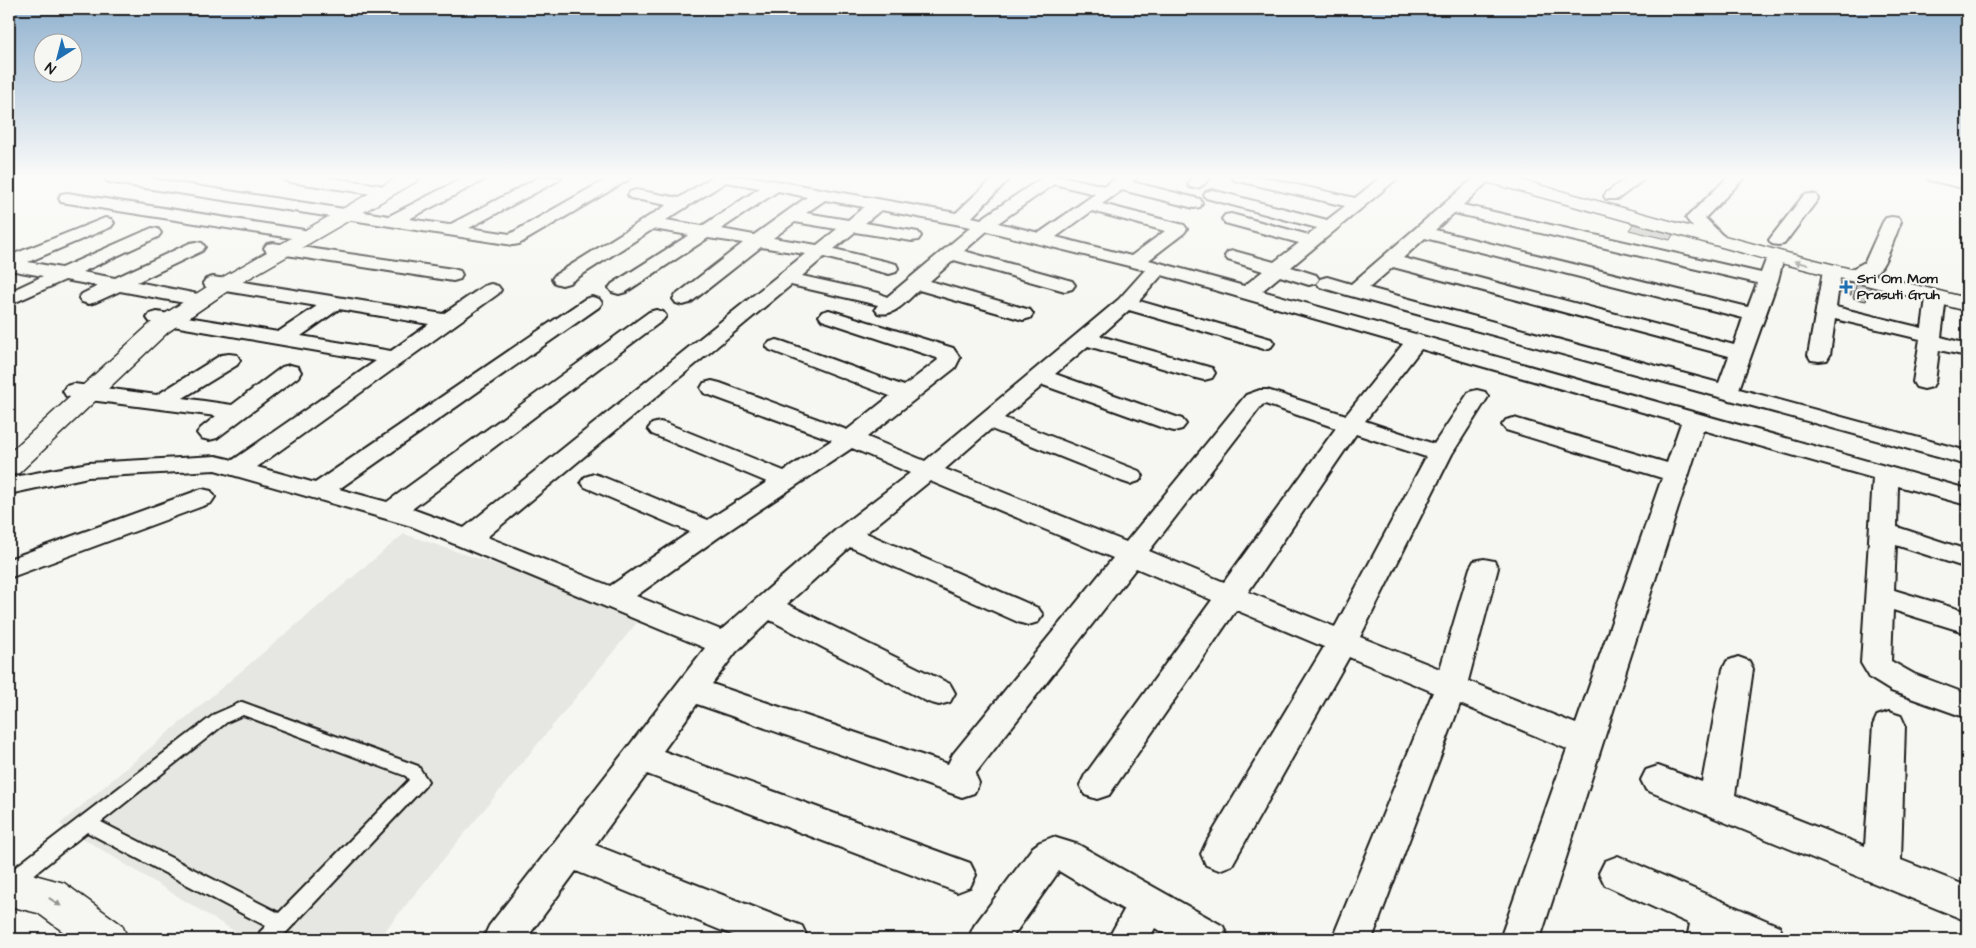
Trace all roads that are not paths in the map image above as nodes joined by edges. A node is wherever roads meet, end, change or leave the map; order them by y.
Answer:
1 (195, 221) edge
2 (328, 221) edge
3 (400, 221) edge
4 (468, 221) edge
5 (544, 221) edge
6 (721, 221) edge
7 (785, 221) edge
8 (827, 221) edge
9 (857, 221) edge
10 (971, 221) edge
11 (988, 221) edge
12 (1067, 221) edge
13 (1148, 221) edge
14 (1239, 221) edge
15 (1312, 221) edge
16 (1336, 221) edge
17 (1434, 221) edge
18 (1513, 221) edge
19 (1650, 221) edge
20 (1698, 221) edge
21 (1703, 221) edge
22 (1795, 221) edge
23 (651, 222) joint
24 (1892, 222) dead end
25 (105, 223) dead end
26 (984, 224) junction
27 (852, 225) junction
28 (1330, 226) junction
29 (452, 230) junction
30 (704, 232) junction
31 (1422, 232) junction
32 (152, 233) dead end
33 (912, 236) dead end
34 (1042, 239) junction
35 (513, 240) junction
36 (1718, 240) junction
37 (757, 241) junction
38 (1312, 241) junction
39 (531, 243) dead end
40 (286, 244) junction
41 (196, 247) dead end
42 (1777, 248) junction
43 (820, 251) junction
44 (951, 253) junction
45 (1234, 256) dead end
46 (1390, 260) junction
47 (1135, 262) junction
48 (9, 264) edge
49 (1874, 265) junction
50 (889, 268) dead end
51 (1158, 268) junction
52 (1277, 269) junction
53 (1832, 271) junction
54 (62, 274) junction
55 (453, 275) dead end
56 (1853, 276) junction
57 (786, 278) junction
58 (562, 279) dead end
59 (1768, 280) junction
60 (916, 283) junction
61 (116, 284) junction
62 (1065, 285) dead end
63 (619, 288) dead end
64 (491, 290) dead end
65 (1967, 290) edge
66 (207, 291) junction
67 (1354, 291) junction
68 (1248, 293) junction
69 (89, 298) dead end
70 (1936, 298) junction
71 (9, 299) edge
72 (683, 299) dead end
73 (335, 303) junction
74 (1126, 303) junction
75 (592, 304) dead end
76 (1967, 305) edge
77 (1826, 311) junction
78 (1023, 314) dead end
79 (656, 316) dead end
80 (829, 316) dead end
81 (1754, 316) junction
82 (164, 319) junction
83 (447, 321) junction
84 (1085, 338) junction
85 (282, 339) junction
86 (1931, 339) junction
87 (1416, 341) junction
88 (1264, 343) dead end
89 (777, 346) dead end
90 (1967, 350) edge
91 (1741, 353) junction
92 (1819, 355) dead end
93 (396, 358) junction
94 (229, 360) dead end
95 (290, 372) dead end
96 (1204, 373) dead end
97 (1040, 376) junction
98 (1924, 382) dead end
99 (712, 388) dead end
100 (81, 392) junction
101 (1727, 392) junction
102 (908, 395) junction
103 (1477, 397) dead end
104 (161, 402) junction
105 (236, 412) junction
106 (988, 420) junction
107 (1694, 420) junction
108 (1174, 424) dead end
109 (1350, 425) junction
110 (1514, 425) dead end
111 (660, 429) dead end
112 (209, 433) dead end
113 (850, 439) junction
114 (9, 448) edge
115 (1440, 454) junction
116 (1967, 458) edge
117 (9, 467) edge
118 (237, 469) junction
119 (928, 471) junction
120 (1676, 474) junction
121 (1886, 474) junction
122 (1130, 476) dead end
123 (786, 481) junction
124 (594, 482) dead end
125 (9, 486) edge
126 (318, 492) junction
127 (202, 497) dead end
128 (1967, 497) edge
129 (390, 512) junction
130 (710, 531) junction
131 (1883, 532) junction
132 (847, 535) junction
133 (467, 539) junction
134 (1131, 555) junction
135 (1967, 559) edge
136 (1484, 568) dead end
137 (9, 569) edge
138 (1879, 595) junction
139 (1231, 596) junction
140 (613, 598) junction
141 (766, 606) junction
142 (1028, 615) dead end
143 (1967, 624) edge
144 (1342, 642) junction
145 (725, 644) junction
146 (1738, 669) dead end
147 (1452, 687) junction
148 (692, 690) junction
149 (939, 693) dead end
150 (1967, 706) edge
151 (1889, 725) dead end
152 (1586, 742) junction
153 (640, 757) junction
154 (1658, 780) dead end
155 (1098, 785) dead end
156 (1716, 803) junction
157 (86, 822) junction
158 (569, 852) junction
159 (1219, 854) dead end
160 (1882, 870) junction
161 (1618, 873) dead end
162 (958, 875) dead end
163 (9, 883) edge
164 (9, 887) edge
165 (1148, 904) junction
166 (1967, 904) edge
167 (282, 924) junction
168 (1709, 927) edge
169 (107, 939) edge
170 (267, 939) edge
171 (503, 939) edge
172 (788, 939) edge
173 (988, 939) edge
174 (1128, 939) edge
175 (1207, 939) edge
176 (1352, 939) edge
177 (1520, 939) edge
178 (1765, 939) edge

1 - 40 street
2 - 40 main road
3 - 29 street
4 - 29 street
5 - 35 street
6 - 30 street
7 - 37 street
8 - 27 street
9 - 27 street
10 - 26 street
11 - 26 street
12 - 34 street
13 - 47 street
14 - 38 street
15 - 28 street
16 - 28 street
17 - 31 street
18 - 59 street
19 - 36 main road
20 - 36 street
21 - 42 main road
22 - 42 street
23 - 30 street
23 - 58 street
24 - 49 street
25 - 48 street
26 - 34 street
26 - 44 street
27 - 33 street
27 - 43 street
28 - 38 street
29 - 35 street
30 - 37 street
30 - 63 street
31 - 46 street
31 - 81 street
32 - 54 street
34 - 47 street
35 - 39 street
36 - 42 main road
37 - 43 street
37 - 72 street
38 - 52 street
40 - 55 street
40 - 66 main road
41 - 61 street
42 - 49 main road
53 -> 42 main road
42 - 59 street
43 - 50 street
43 - 57 street
44 - 60 street
44 - 62 street
45 - 52 street
46 - 67 street
46 - 91 street
47 - 51 street
48 - 54 street
49 - 56 street
49 - 65 main road
51 - 68 street
51 - 74 street
52 - 67 street
52 - 68 street
53 - 56 main road
53 - 77 street
54 - 61 street
54 - 71 street
56 - 70 main road
57 - 60 street
57 - 133 street
59 - 81 street
60 - 78 street
61 - 66 street
61 - 69 street
64 - 83 street
66 - 73 street
66 - 82 main road
67 - 101 street
68 - 87 street
70 - 76 main road
70 - 86 street
73 - 83 street
73 - 85 street
74 - 84 street
74 - 88 street
75 - 126 street
77 - 86 street
77 - 92 street
79 - 129 street
80 - 102 street
81 - 91 street
82 - 85 street
82 - 100 main road
83 - 93 street
84 - 96 street
84 - 97 street
85 - 93 street
86 - 90 street
86 - 98 street
87 - 107 street
87 - 109 street
89 - 102 street
91 - 101 street
93 - 118 street
94 - 104 street
95 - 105 street
97 - 106 street
97 - 108 street
99 - 113 street
100 - 104 street
100 - 114 main road
100 - 117 main road
101 - 116 street
102 - 113 street
103 - 115 street
104 - 105 street
105 - 112 street
106 - 119 street
106 - 122 street
107 - 120 street
107 - 121 street
109 - 115 street
109 - 134 street
109 - 139 street
110 - 120 street
111 - 123 street
113 - 119 street
113 - 123 street
115 - 144 street
118 - 125 street
118 - 126 street
119 - 132 street
119 - 134 street
120 - 152 street
121 - 128 street
121 - 131 street
123 - 130 street
124 - 130 street
126 - 129 street
127 - 137 street
129 - 133 street
130 - 140 street
131 - 135 street
131 - 138 street
132 - 141 street
132 - 142 street
133 - 140 street
134 - 139 street
134 - 148 street
136 - 147 street
138 - 143 street
138 - 150 street
139 - 144 street
139 - 155 street
140 - 145 street
141 - 145 street
141 - 149 street
144 - 147 street
144 - 159 street
145 - 148 street
146 - 156 street
147 - 152 street
147 - 176 street
148 - 153 street
151 - 160 street
152 - 177 street
153 - 158 street
153 - 162 street
154 - 156 street
156 - 160 street
157 - 163 lane
157 - 167 lane
157 - 167 lane
158 - 171 street
158 - 172 street
160 - 166 street
161 - 168 street
164 -> 169 main road
165 - 173 street
165 - 174 street
165 - 175 street
167 - 170 lane
168 - 178 street

